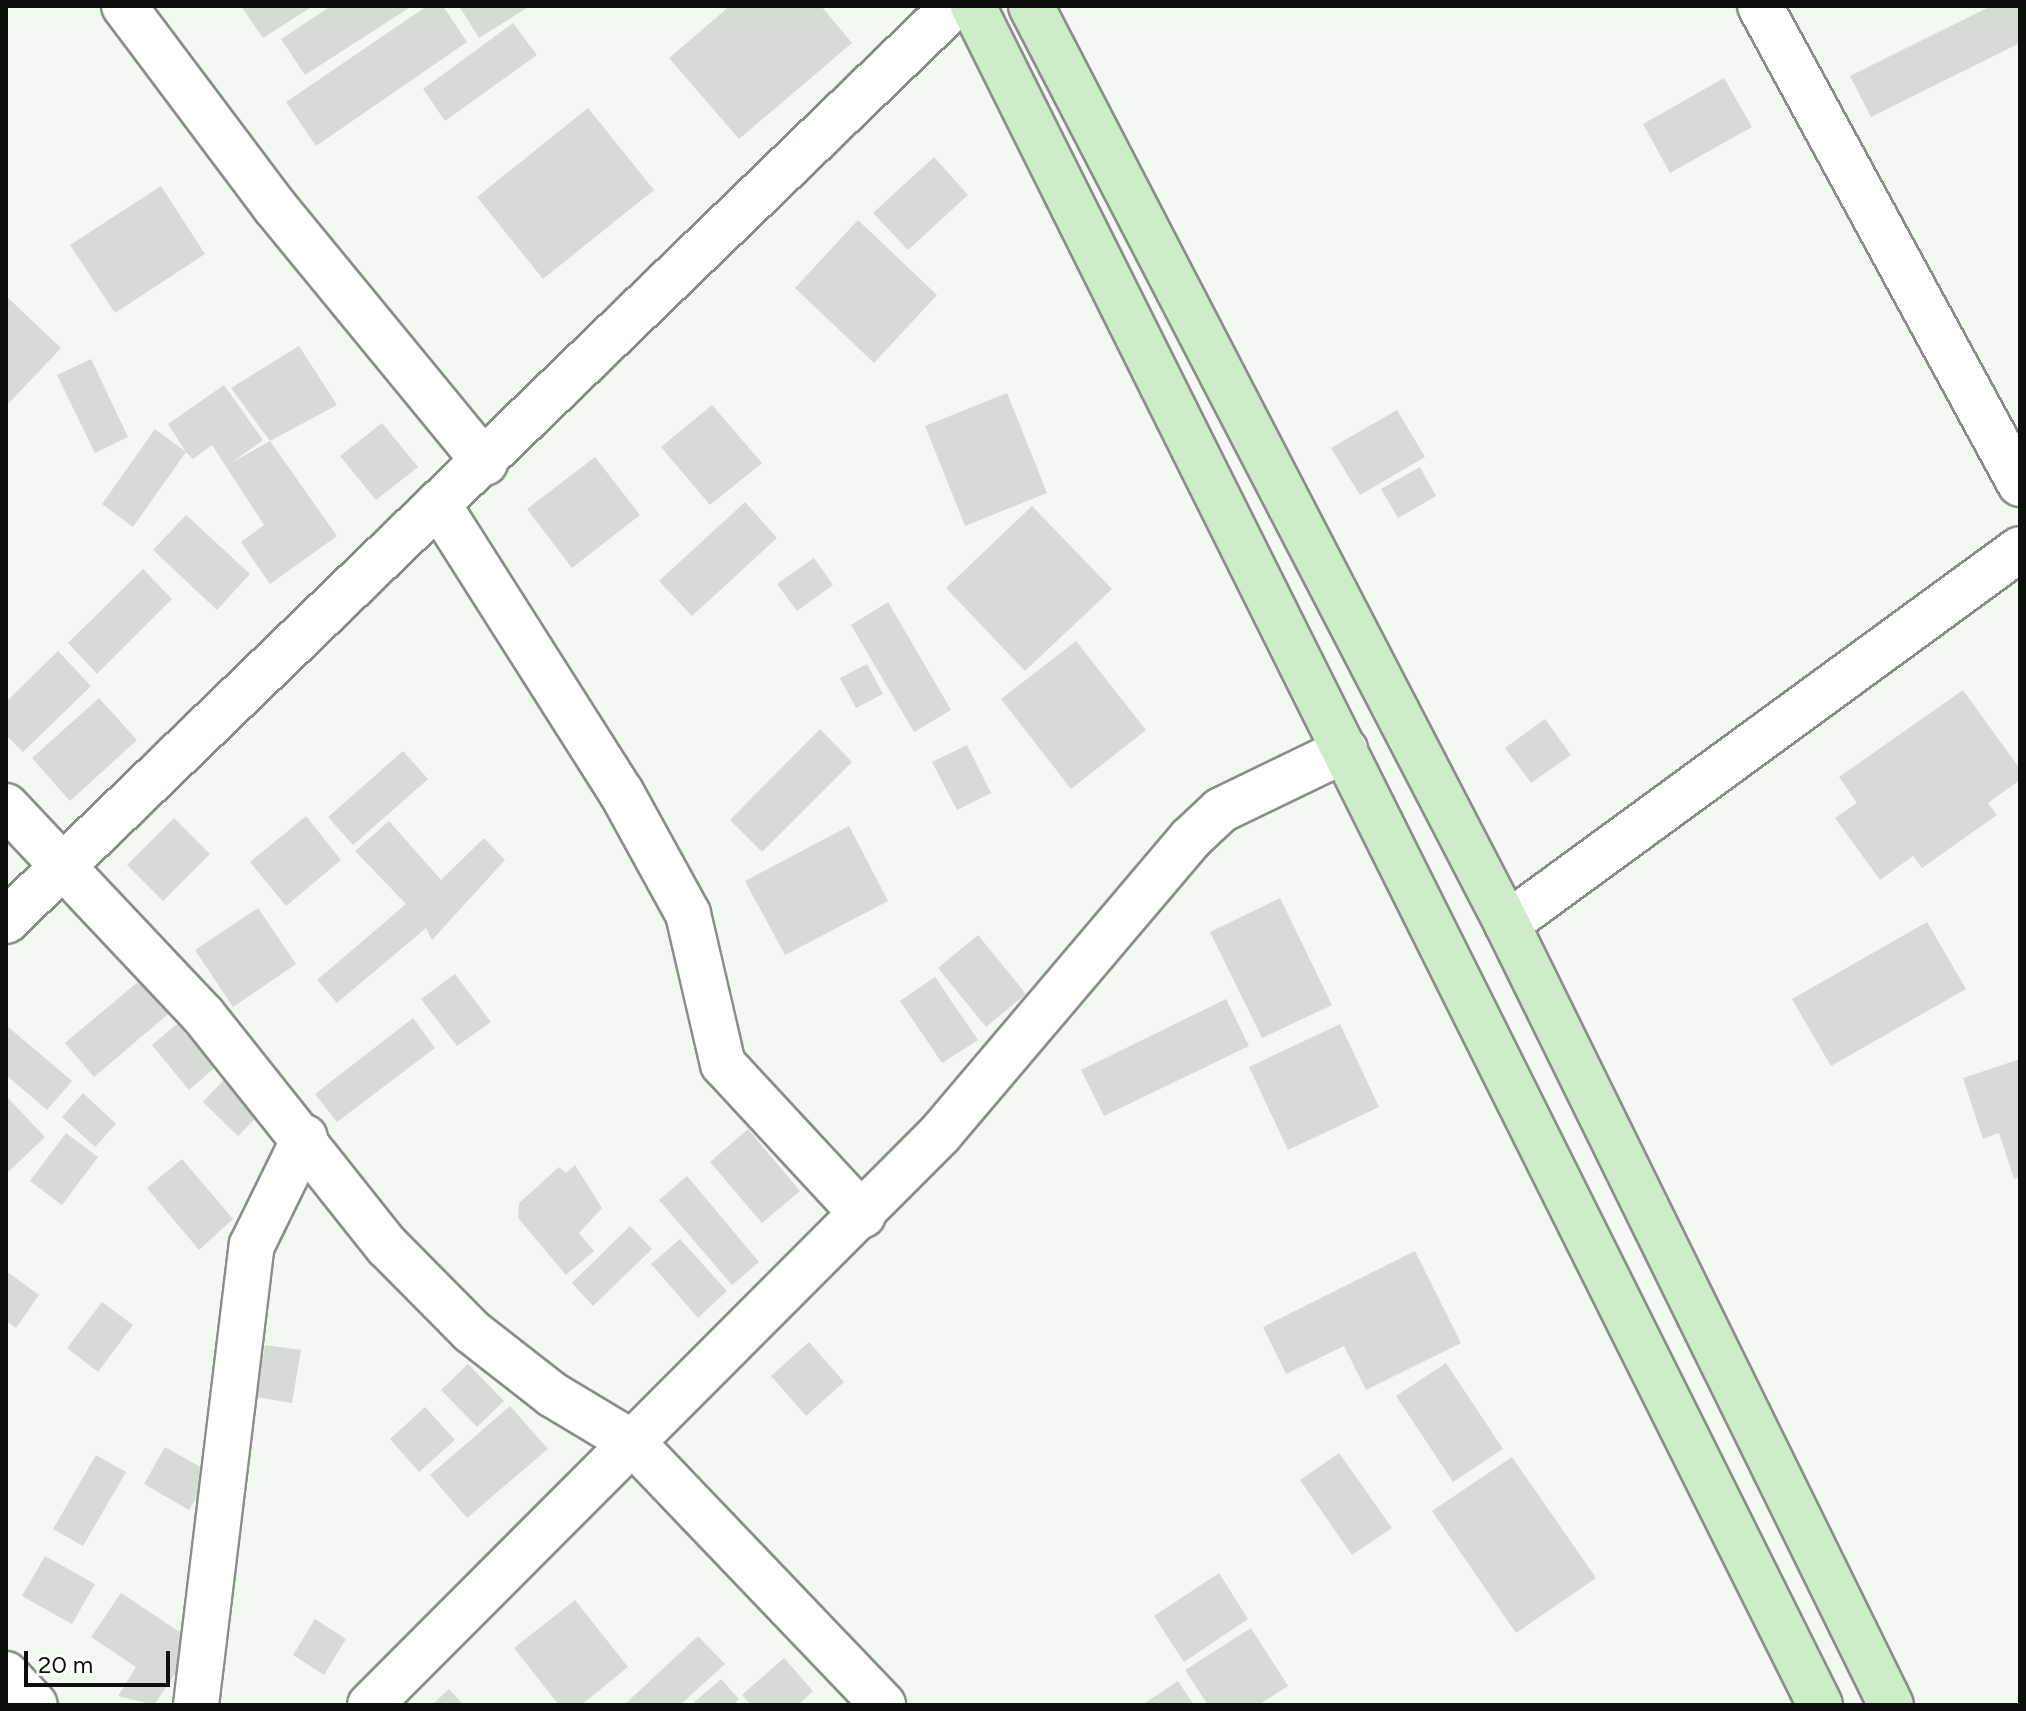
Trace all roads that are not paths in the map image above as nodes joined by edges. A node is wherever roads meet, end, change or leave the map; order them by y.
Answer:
1 (124, 6) edge
2 (954, 6) edge
3 (973, 6) edge
4 (1031, 6) edge
5 (1760, 6) edge
6 (485, 463) junction
7 (2020, 484) edge
8 (438, 504) junction
9 (2020, 549) edge
10 (1345, 750) junction
11 (6, 806) edge
12 (63, 867) junction
13 (6, 921) edge
14 (1507, 924) junction
15 (305, 1137) junction
16 (863, 1215) junction
17 (633, 1443) junction
18 (6, 1674) edge
19 (35, 1705) edge
20 (196, 1705) edge
21 (370, 1705) edge
22 (883, 1705) edge
23 (1820, 1705) edge
24 (1891, 1705) edge

1 - 6 street
2 - 6 street
3 - 10 main road
4 - 14 main road
5 - 7 street
6 - 8 street
8 - 12 street
8 - 16 street
9 - 14 street
10 - 16 street
10 - 23 main road
11 - 12 street
12 - 13 street
12 - 15 street
14 - 24 main road
15 - 17 street
15 - 20 street
16 - 17 street
17 - 21 street
17 - 22 street
18 - 19 street

